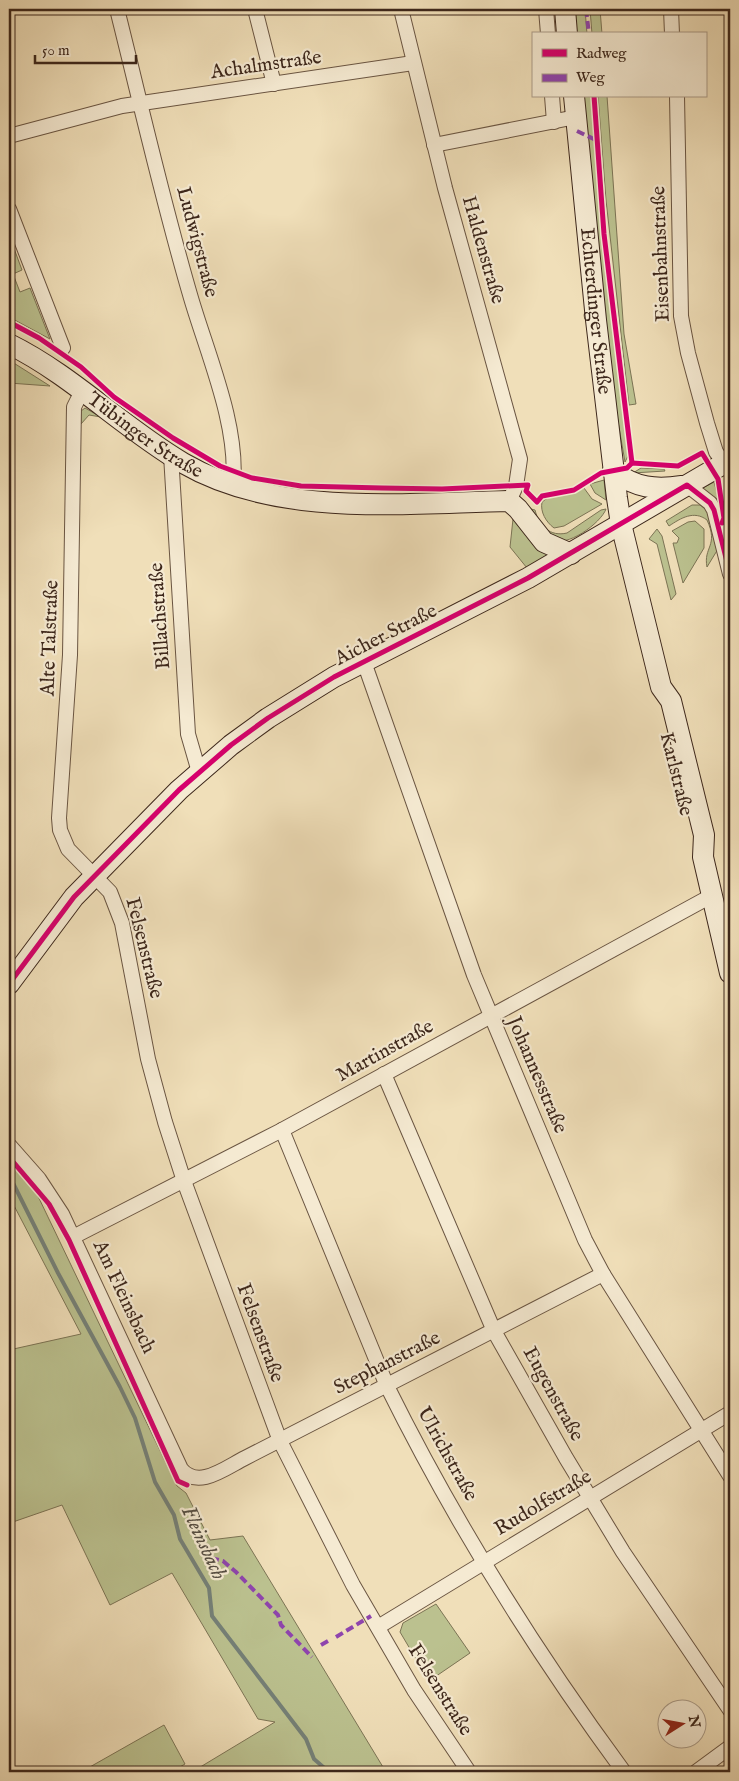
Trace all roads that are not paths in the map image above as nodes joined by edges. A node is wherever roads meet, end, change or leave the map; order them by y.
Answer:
1 (117, 9) edge
2 (255, 9) edge
3 (401, 9) edge
4 (546, 9) edge
5 (565, 9) edge
6 (670, 9) edge
7 (548, 32) edge
8 (567, 32) edge
9 (672, 32) edge
10 (414, 63) junction
11 (274, 84) junction
12 (552, 98) edge
13 (574, 98) edge
14 (677, 98) edge
15 (141, 105) junction
16 (576, 117) junction
17 (554, 122) junction
18 (9, 136) edge
19 (434, 144) junction
20 (9, 209) edge
21 (9, 344) edge
22 (63, 348) dead end
23 (82, 391) junction
24 (171, 455) junction
25 (727, 462) edge
26 (613, 471) junction
27 (233, 485) junction
28 (687, 485) junction
29 (509, 501) junction
30 (621, 524) junction
31 (571, 554) junction
32 (730, 574) edge
33 (364, 662) junction
34 (198, 772) junction
35 (95, 875) junction
36 (713, 895) junction
37 (726, 932) edge
38 (730, 973) edge
39 (9, 984) edge
40 (490, 1016) junction
41 (384, 1074) junction
42 (282, 1130) junction
43 (9, 1144) edge
44 (184, 1181) junction
45 (74, 1237) junction
46 (603, 1274) junction
47 (494, 1331) junction
48 (388, 1386) junction
49 (730, 1413) edge
50 (701, 1431) junction
51 (280, 1441) junction
52 (186, 1476) joint
53 (730, 1476) edge
54 (589, 1498) junction
55 (485, 1562) junction
56 (378, 1627) junction
57 (730, 1710) edge
58 (730, 1747) edge
59 (469, 1772) edge
60 (624, 1772) edge
61 (696, 1772) edge

1 - 15 street, Ludwigstraße
2 - 11 street
3 - 10 street, Haldenstraße
4 - 7 street
5 - 8 main road
6 - 9 street
10 - 11 street, Achalmstraße
10 - 19 street, Haldenstraße
11 - 15 street, Achalmstraße
12 - 17 street
13 - 16 main road, Echterdinger Straße
14 - 25 street, Eisenbahnstraße
15 - 18 street, Achalmstraße
15 - 27 street, Ludwigstraße
16 - 17 street
16 - 26 main road, Echterdinger Straße
17 - 19 street
19 - 29 street, Haldenstraße
20 - 22 street
21 - 23 main road, Tübinger Straße
23 - 24 main road, Tübinger Straße
23 - 35 street, Alte Talstraße
24 - 27 main road, Tübinger Straße
24 - 34 street, Billachstraße
25 - 28 main road, Aicher Straße
26 - 28 main road
26 - 30 main road, Echterdinger Straße
27 - 29 main road, Tübinger Straße
28 - 30 main road, Aicher Straße
28 - 32 street
29 - 31 main road
30 - 31 main road, Aicher Straße
30 - 36 main road, Karlstraße
31 - 33 main road, Aicher Straße
33 - 34 main road, Aicher Straße
33 - 40 street, Johannesstraße
34 - 35 main road, Aicher Straße
35 - 39 main road, Aicher Straße
35 - 44 street, Felsenstraße
36 - 37 main road, Karlstraße
36 - 40 street, Martinstraße
37 - 38 main road, Karlstraße
40 - 41 street, Martinstraße
40 - 46 street, Johannesstraße
41 - 42 street, Martinstraße
41 - 47 street, Eugenstraße
42 - 44 street, Martinstraße
42 - 48 street, Ulrichstraße
43 - 45 street, Am Fleinsbach
44 - 45 street, Martinstraße
44 - 51 street, Felsenstraße
45 - 52 street, Am Fleinsbach
46 - 47 street, Stephanstraße
46 - 50 street, Johannesstraße
47 - 48 street, Stephanstraße
47 - 54 street, Eugenstraße
48 - 51 street, Stephanstraße
48 - 55 street, Ulrichstraße
49 - 50 street, Rudolfstraße
50 - 53 street, Johannesstraße
50 - 54 street, Rudolfstraße
51 - 52 street, Stephanstraße
51 - 56 street, Felsenstraße
54 - 55 street, Rudolfstraße
54 - 57 street, Eugenstraße
55 - 56 street, Rudolfstraße
55 - 60 street, Ulrichstraße
56 - 59 street, Felsenstraße
58 - 61 street

